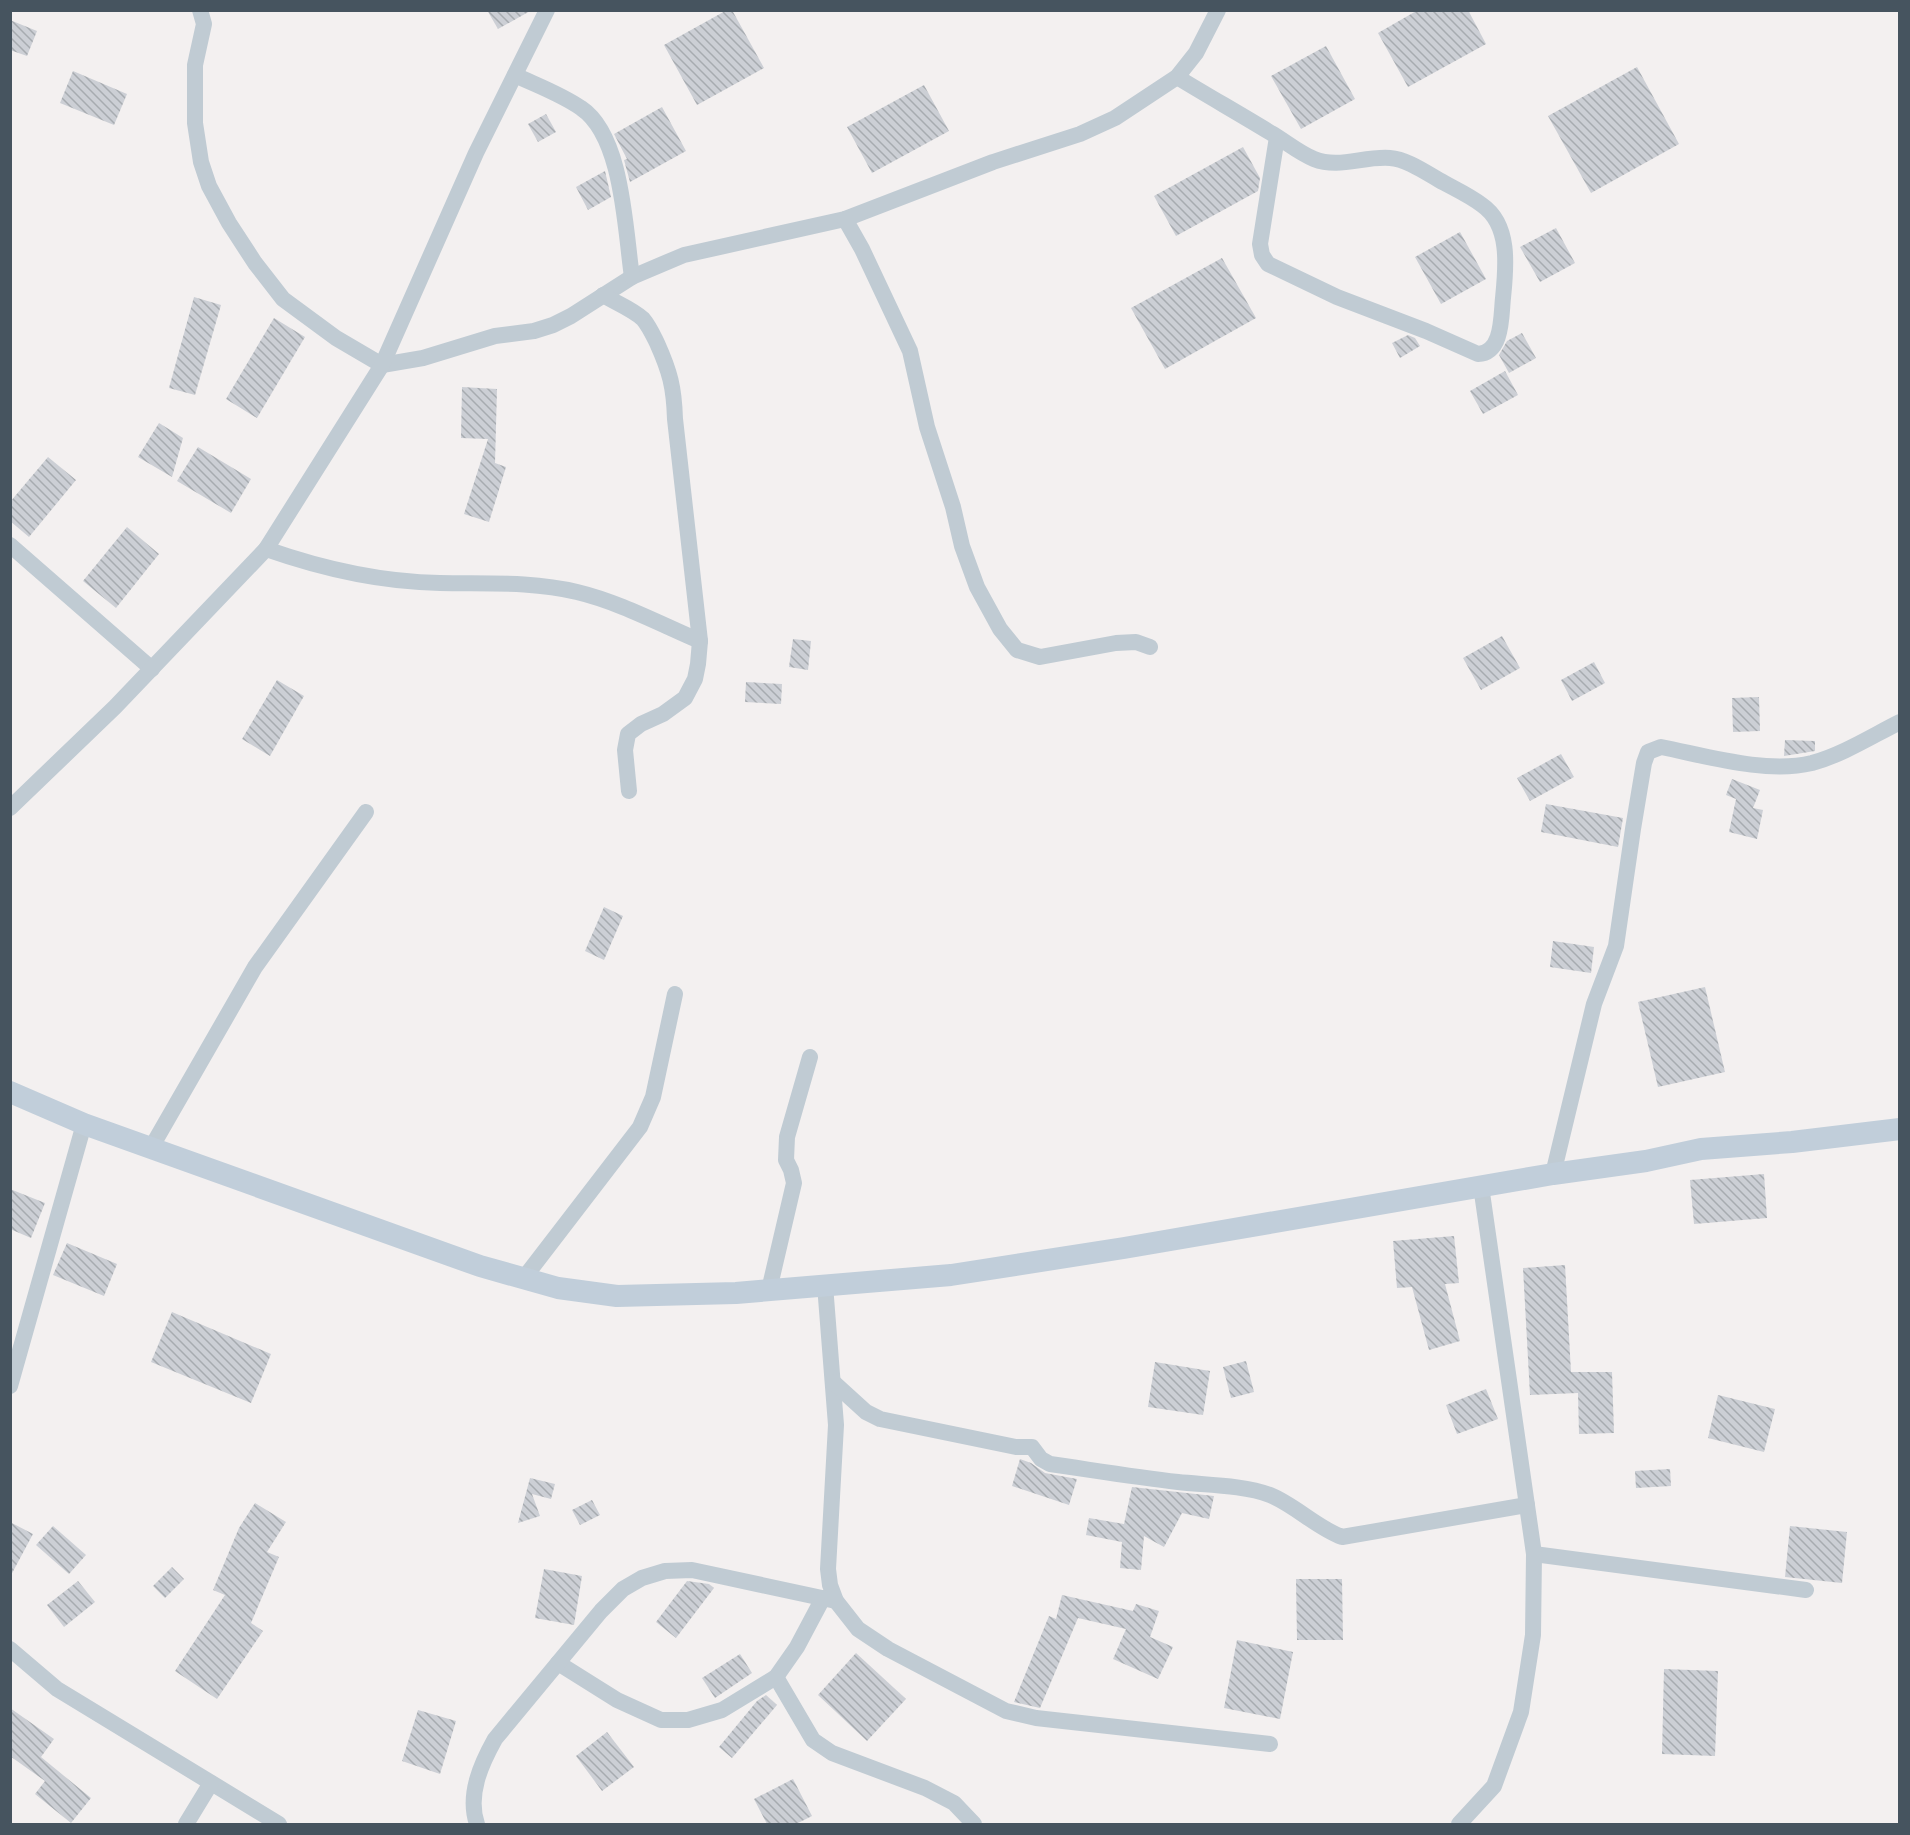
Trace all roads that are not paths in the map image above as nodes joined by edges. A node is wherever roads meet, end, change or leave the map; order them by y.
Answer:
1 (200, 10) edge
2 (547, 10) edge
3 (1218, 10) edge
4 (515, 75) junction
5 (1177, 77) junction
6 (1277, 137) junction
7 (845, 219) junction
8 (632, 277) junction
9 (603, 295) junction
10 (382, 365) junction
11 (10, 544) edge
12 (266, 549) junction
13 (700, 641) junction
14 (1150, 647) dead end
15 (152, 669) junction
16 (1899, 722) edge
17 (628, 791) dead end
18 (10, 808) edge
19 (366, 812) dead end
20 (675, 994) dead end
21 (810, 1057) dead end
22 (10, 1092) edge
23 (84, 1124) junction
24 (1899, 1129) edge
25 (151, 1148) junction
26 (1553, 1174) junction
27 (1481, 1186) junction
28 (524, 1278) junction
29 (825, 1285) junction
30 (769, 1290) junction
31 (833, 1382) junction
32 (10, 1386) edge
33 (1527, 1505) junction
34 (1534, 1554) junction
35 (1806, 1590) dead end
36 (830, 1600) junction
37 (10, 1649) edge
38 (558, 1663) junction
39 (776, 1677) junction
40 (1270, 1744) dead end
41 (211, 1783) junction
42 (186, 1824) edge
43 (279, 1824) edge
44 (477, 1824) edge
45 (974, 1824) edge
46 (1459, 1824) edge

1 - 10 street
2 - 4 street
3 - 5 street
4 - 8 street
4 - 10 street
5 - 6 street
5 - 7 street
6 - 6 street
7 - 8 street
7 - 14 street
8 - 9 street
9 - 10 street
9 - 13 street
10 - 12 street
11 - 15 street
12 - 13 street
12 - 15 street
13 - 17 street
15 - 18 street
16 - 26 street
19 - 25 street
20 - 28 street
21 - 30 street
22 - 23 main road
23 - 25 main road
23 - 32 street
24 - 26 main road
25 - 28 main road
26 - 27 main road
27 - 29 main road
27 - 33 street
28 - 30 main road
29 - 30 main road
29 - 31 street
31 - 33 street
31 - 36 street
33 - 34 street
34 - 35 street
34 - 46 street
36 - 38 street
36 - 39 street
36 - 40 street
37 - 41 street
38 - 39 street
38 - 44 street
39 - 45 street
41 - 42 street
41 - 43 street

